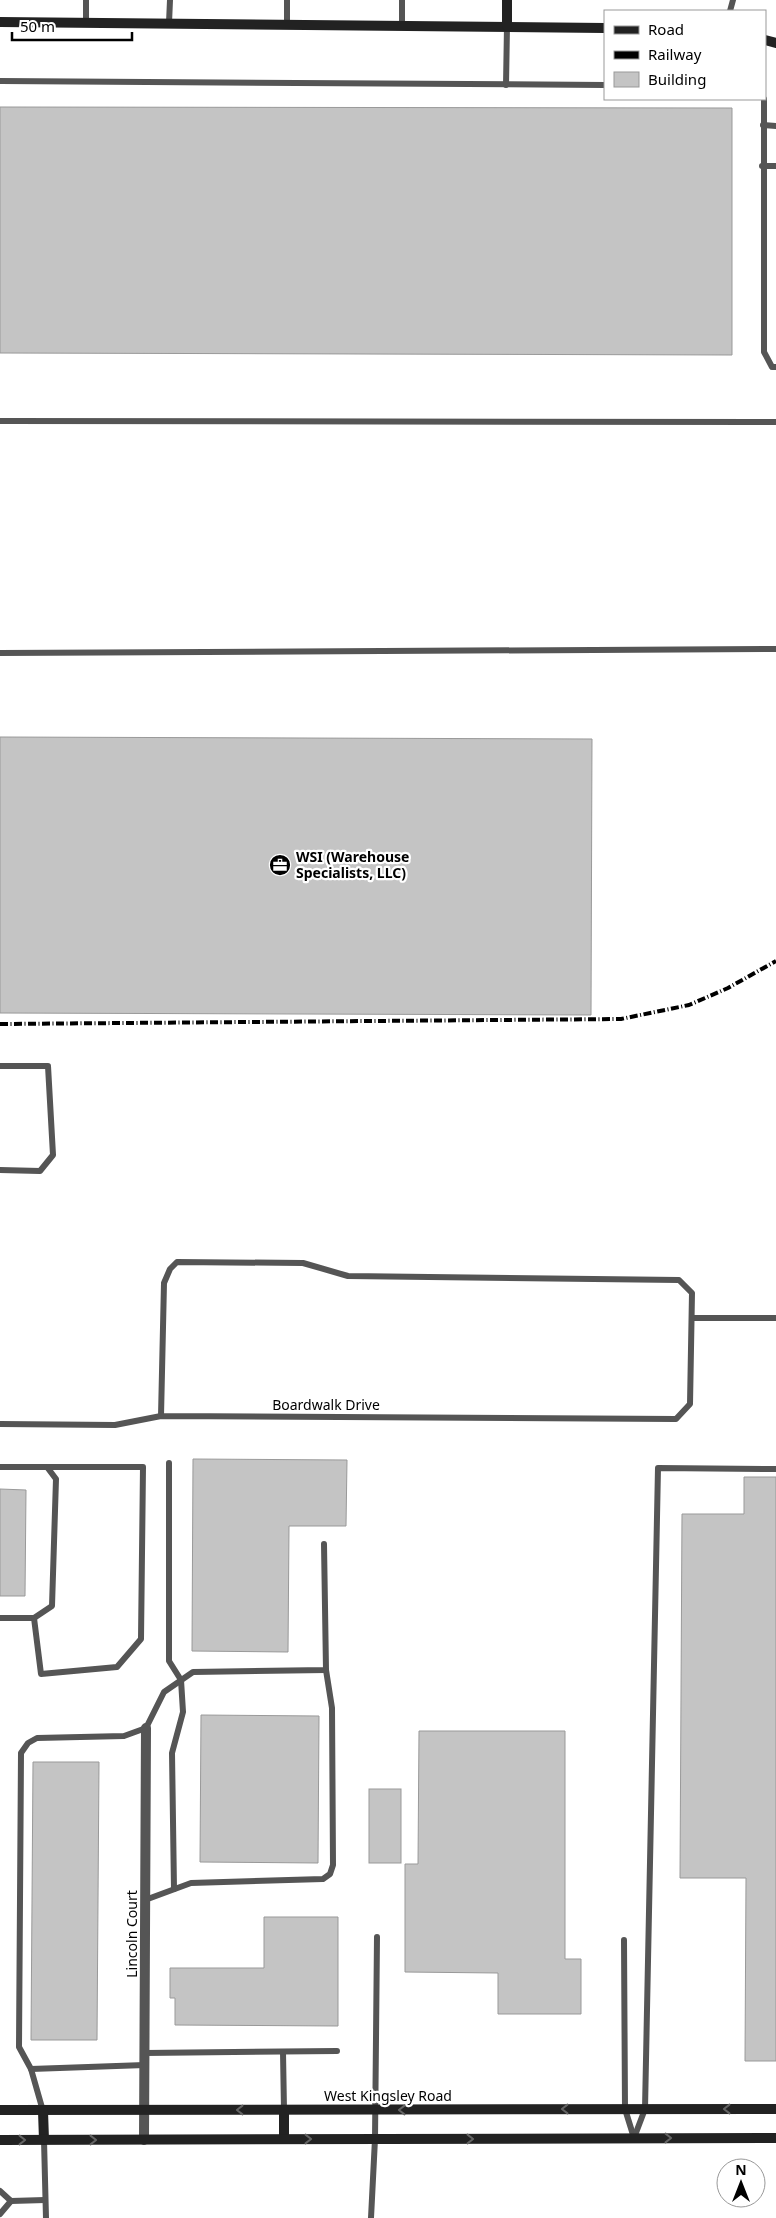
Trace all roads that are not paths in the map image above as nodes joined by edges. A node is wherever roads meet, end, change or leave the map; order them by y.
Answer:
1 (86, 0) edge
2 (170, 0) edge
3 (287, 0) edge
4 (402, 0) edge
5 (507, 0) edge
6 (0, 22) edge
7 (86, 22) junction
8 (170, 23) junction
9 (287, 24) junction
10 (402, 25) junction
11 (507, 26) junction
12 (604, 28) edge
13 (0, 81) edge
14 (506, 85) junction
15 (604, 85) edge
16 (764, 100) edge
17 (763, 125) junction
18 (776, 126) edge
19 (762, 166) junction
20 (776, 166) edge
21 (776, 367) edge
22 (0, 421) edge
23 (776, 422) edge
24 (776, 649) edge
25 (0, 653) edge
26 (0, 1066) edge
27 (0, 1170) edge
28 (692, 1318) junction
29 (776, 1318) edge
30 (161, 1416) junction
31 (0, 1424) edge
32 (169, 1463) dead end
33 (0, 1466) edge
34 (47, 1467) junction
35 (776, 1469) edge
36 (324, 1544) dead end
37 (0, 1618) edge
38 (34, 1618) junction
39 (326, 1670) junction
40 (181, 1680) junction
41 (146, 1728) junction
42 (174, 1889) junction
43 (146, 1900) junction
44 (376, 1938) dead end
45 (624, 1940) dead end
46 (337, 2051) dead end
47 (283, 2052) junction
48 (145, 2053) junction
49 (145, 2065) junction
50 (32, 2069) junction
51 (625, 2109) junction
52 (645, 2109) junction
53 (776, 2109) edge
54 (0, 2110) edge
55 (145, 2110) junction
56 (284, 2110) junction
57 (375, 2110) junction
58 (43, 2111) junction
59 (634, 2138) junction
60 (776, 2138) edge
61 (284, 2139) junction
62 (375, 2139) junction
63 (0, 2140) edge
64 (44, 2140) junction
65 (144, 2140) junction
66 (0, 2191) edge
67 (45, 2200) junction
68 (11, 2201) junction
69 (0, 2214) edge
70 (46, 2218) edge
71 (371, 2218) edge

1 - 7 lane
2 - 8 lane
3 - 9 lane
4 - 10 lane
5 - 11 main road
6 - 7 main road
7 - 8 main road
8 - 9 main road
9 - 10 main road
10 - 11 main road
11 - 12 main road
11 - 14 lane
13 - 14 lane
14 - 15 lane
16 - 17 lane
17 - 18 lane
17 - 19 lane
19 - 20 lane
19 - 21 lane
22 - 23 lane
24 - 25 lane
26 - 27 lane
28 - 29 lane
28 - 30 lane, Boardwalk Drive
28 - 30 lane, Boardwalk Drive
30 - 31 lane, Boardwalk Drive
32 - 40 lane
33 - 34 lane
34 - 38 lane
34 - 38 lane
35 - 52 lane
36 - 39 lane
37 - 38 lane
39 - 40 lane
39 - 42 lane
40 - 41 lane
40 - 42 lane
41 - 43 street, Lincoln Court
41 - 50 lane
42 - 43 lane
43 - 48 street, Lincoln Court
44 - 57 lane
45 - 51 lane
46 - 47 lane
47 - 48 lane
47 - 56 lane
48 - 49 street, Lincoln Court
49 - 50 lane
49 - 55 street, Lincoln Court
50 - 58 lane
51 - 52 main road, West Kingsley Road
51 -> 57 main road, West Kingsley Road
51 - 59 lane
53 -> 52 main road, West Kingsley Road
52 - 59 lane
54 - 58 main road, West Kingsley Road
56 -> 55 main road, West Kingsley Road
55 - 58 main road, West Kingsley Road
55 - 65 street, Lincoln Court
56 - 57 main road, West Kingsley Road
56 - 61 main road
57 - 62 lane
58 - 64 main road
59 -> 60 main road
62 -> 59 main road
61 -> 62 main road
61 - 65 main road
62 - 71 lane
63 -> 64 main road
64 -> 65 main road
64 - 67 lane
66 - 68 lane
67 - 68 lane
67 - 70 lane
68 - 69 lane

